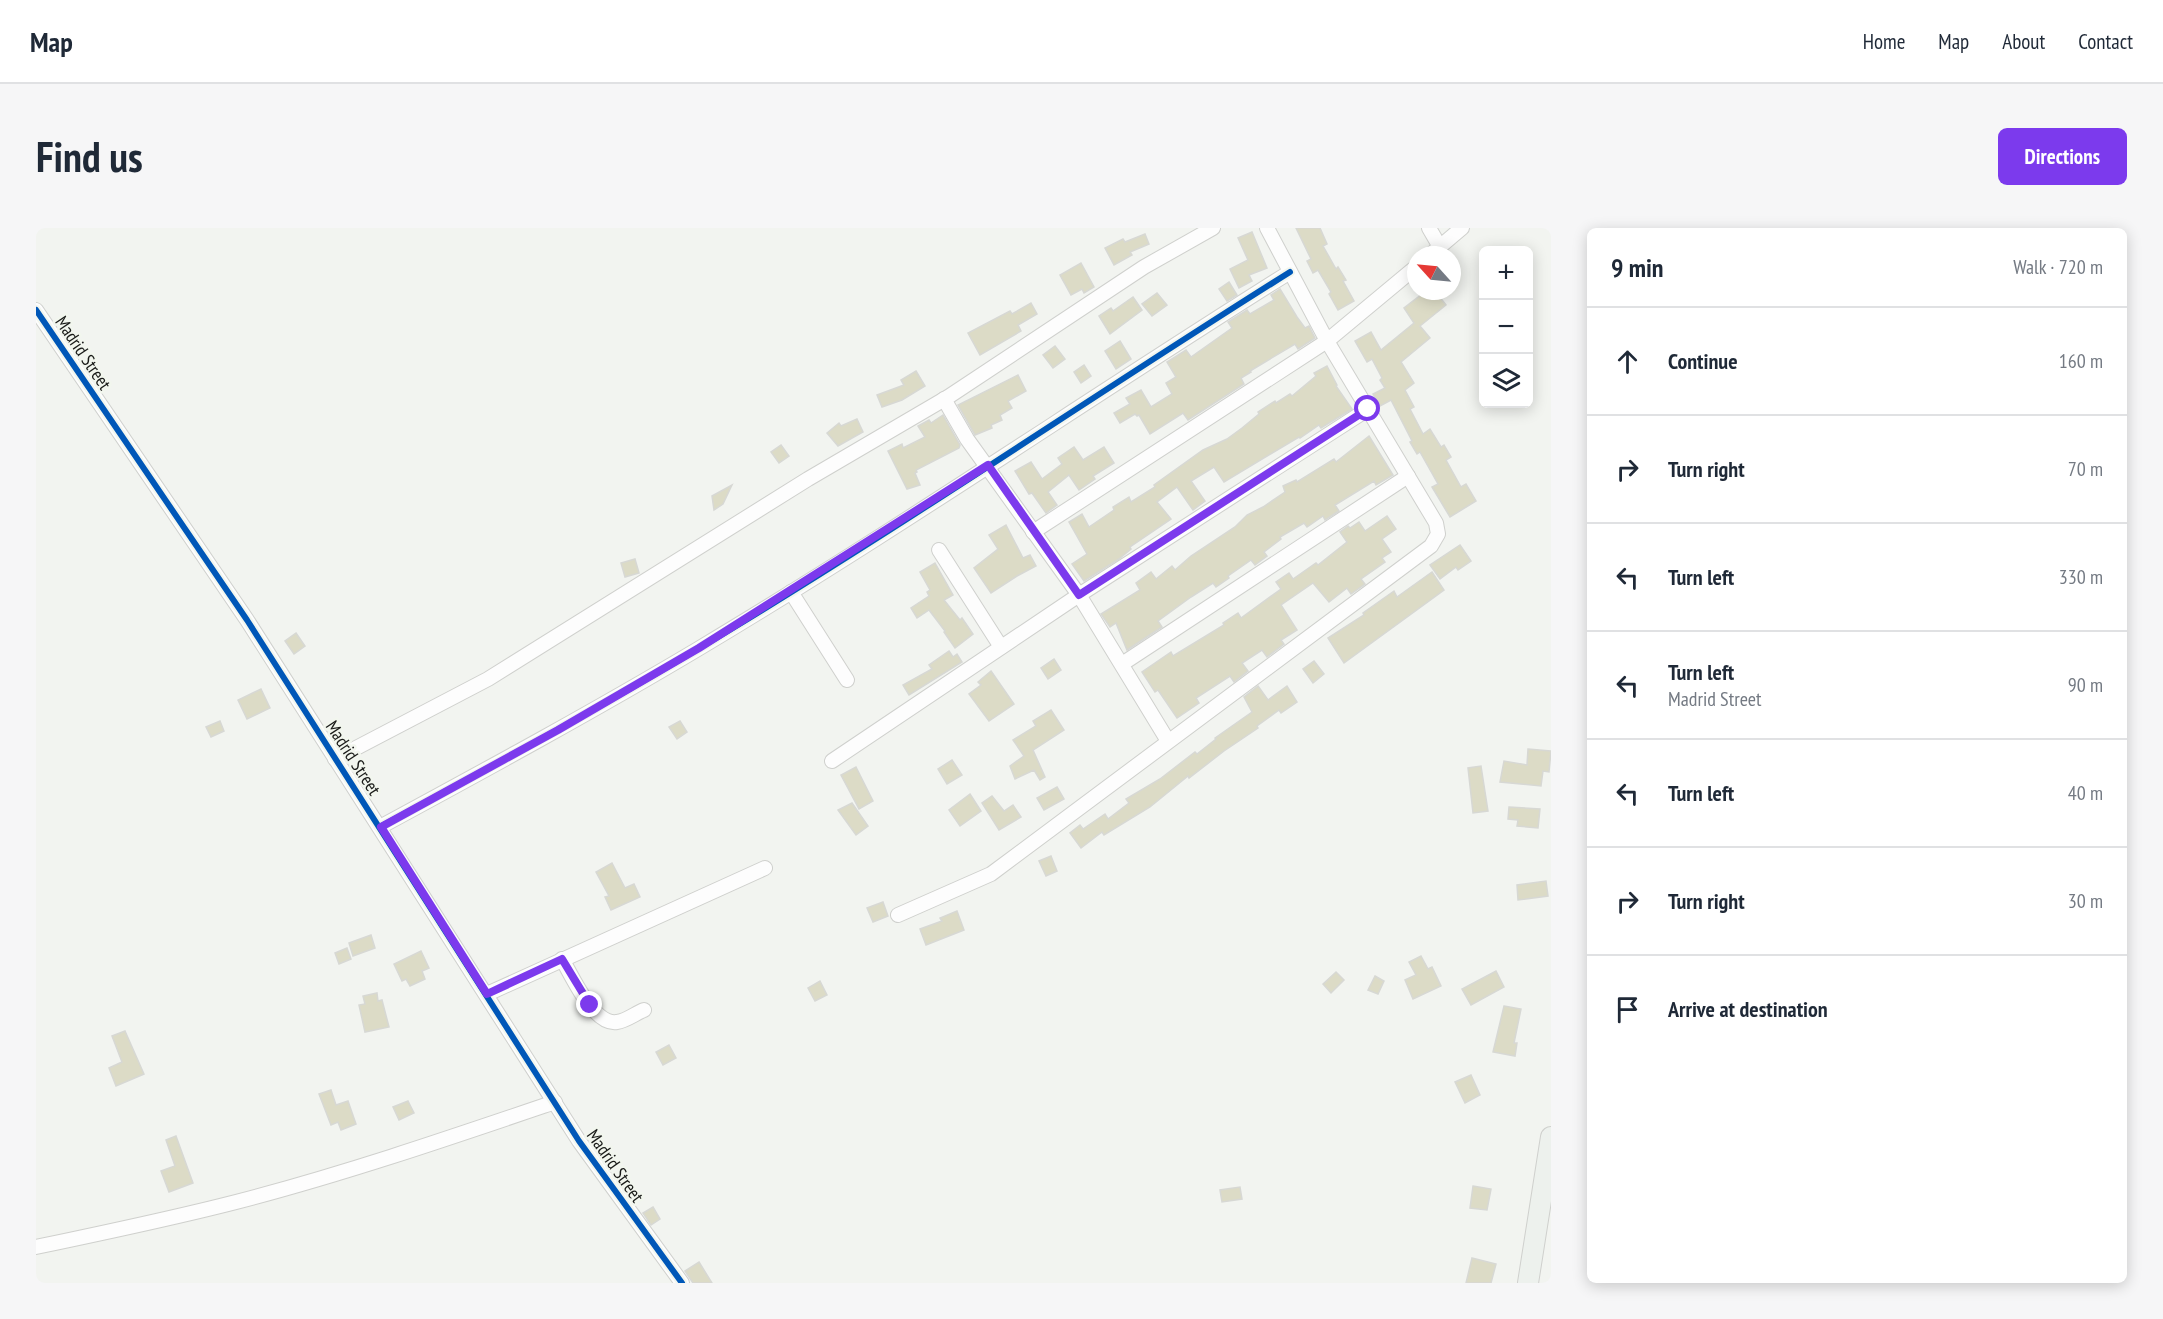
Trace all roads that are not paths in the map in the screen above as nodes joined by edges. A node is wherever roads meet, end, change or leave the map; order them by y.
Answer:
1 (1213, 228) edge
2 (1267, 228) edge
3 (1429, 228) edge
4 (1462, 228) edge
5 (1434, 246) edge
6 (1441, 246) edge
7 (1290, 272) junction
8 (1407, 274) edge
9 (36, 310) edge
10 (1327, 340) junction
11 (944, 399) junction
12 (1368, 409) junction
13 (988, 465) junction
14 (1408, 476) junction
15 (1033, 532) junction
16 (939, 550) dead end
17 (791, 592) junction
18 (1079, 595) junction
19 (1001, 647) junction
20 (1122, 664) junction
21 (848, 680) dead end
22 (1168, 741) junction
23 (335, 759) junction
24 (832, 761) dead end
25 (381, 827) junction
26 (765, 868) dead end
27 (898, 915) dead end
28 (562, 959) junction
29 (487, 994) junction
30 (644, 1010) dead end
31 (555, 1102) junction
32 (1551, 1137) edge
33 (36, 1247) edge
34 (682, 1283) edge
35 (1528, 1283) edge

1 - 11 street
2 - 7 street
3 - 5 street
4 - 6 street
7 - 10 street
7 - 13 street
8 - 10 street
9 - 23 street, Madrid Street
10 - 12 street
10 - 15 street
11 - 13 street
11 - 23 street
12 - 14 street
12 - 18 street
13 - 15 street
13 - 17 street
14 - 20 street
14 - 22 street
15 - 18 street
16 - 19 street
17 - 21 street
17 - 25 street
18 - 19 street
18 - 20 street
19 - 24 street
20 - 22 street
22 - 27 street
23 - 25 street, Madrid Street
25 - 29 street, Madrid Street
26 - 28 street
28 - 29 street
28 - 30 street
29 - 31 street, Madrid Street
31 - 33 street
31 - 34 street, Madrid Street
32 - 35 main road

